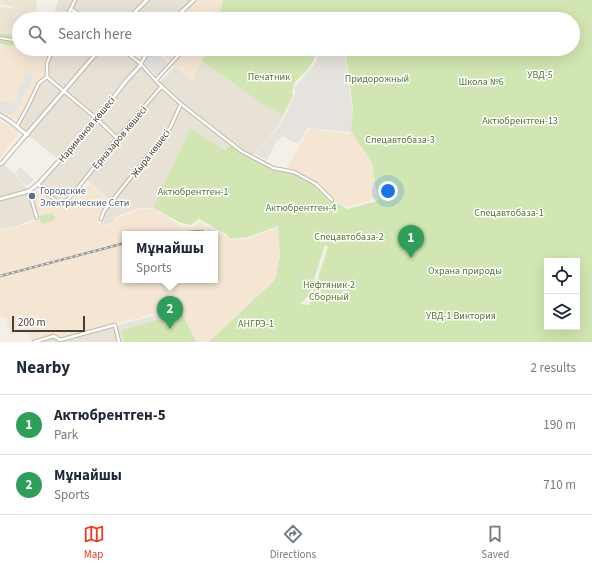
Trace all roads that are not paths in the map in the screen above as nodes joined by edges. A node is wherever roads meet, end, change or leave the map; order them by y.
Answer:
1 (75, 0) edge
2 (147, 0) edge
3 (194, 0) edge
4 (71, 9) junction
5 (70, 12) edge
6 (76, 12) edge
7 (135, 12) edge
8 (181, 12) edge
9 (0, 38) edge
10 (12, 40) edge
11 (50, 56) edge
12 (94, 56) edge
13 (130, 56) edge
14 (145, 56) edge
15 (178, 56) edge
16 (140, 64) junction
17 (47, 76) junction
18 (156, 80) junction
19 (162, 86) junction
20 (64, 91) junction
21 (181, 104) junction
22 (0, 115) edge
23 (96, 118) junction
24 (17, 126) junction
25 (27, 135) junction
26 (117, 138) junction
27 (1, 164) edge
28 (38, 184) junction
29 (29, 191) junction
30 (0, 199) edge
31 (332, 200) dead end
32 (37, 218) dead end
33 (101, 219) dead end
34 (60, 341) edge
35 (34, 342) edge
36 (119, 342) edge

1 - 4 street
2 - 7 street
3 - 8 street
4 - 5 street
4 - 6 street
9 - 10 street
11 - 17 street
12 - 20 street
13 - 16 street
14 - 16 street, Нариманов көшесі
15 - 18 street
16 - 18 street
16 - 23 street, Нариманов көшесі
17 - 20 street
17 - 24 street
18 - 19 street
19 - 21 street
19 - 26 street, Ерназаров көшесі
20 - 23 street
20 - 25 street
21 - 31 street
21 - 33 street, Жыра көшесі
22 - 24 street
23 - 26 street
23 - 28 street, Нариманов көшесі
24 - 25 street
25 - 27 street
26 - 28 street, Ерназаров көшесі
28 - 29 street, Нариманов көшесі
29 - 30 street
29 - 32 street
34 - 35 street
34 - 36 street

